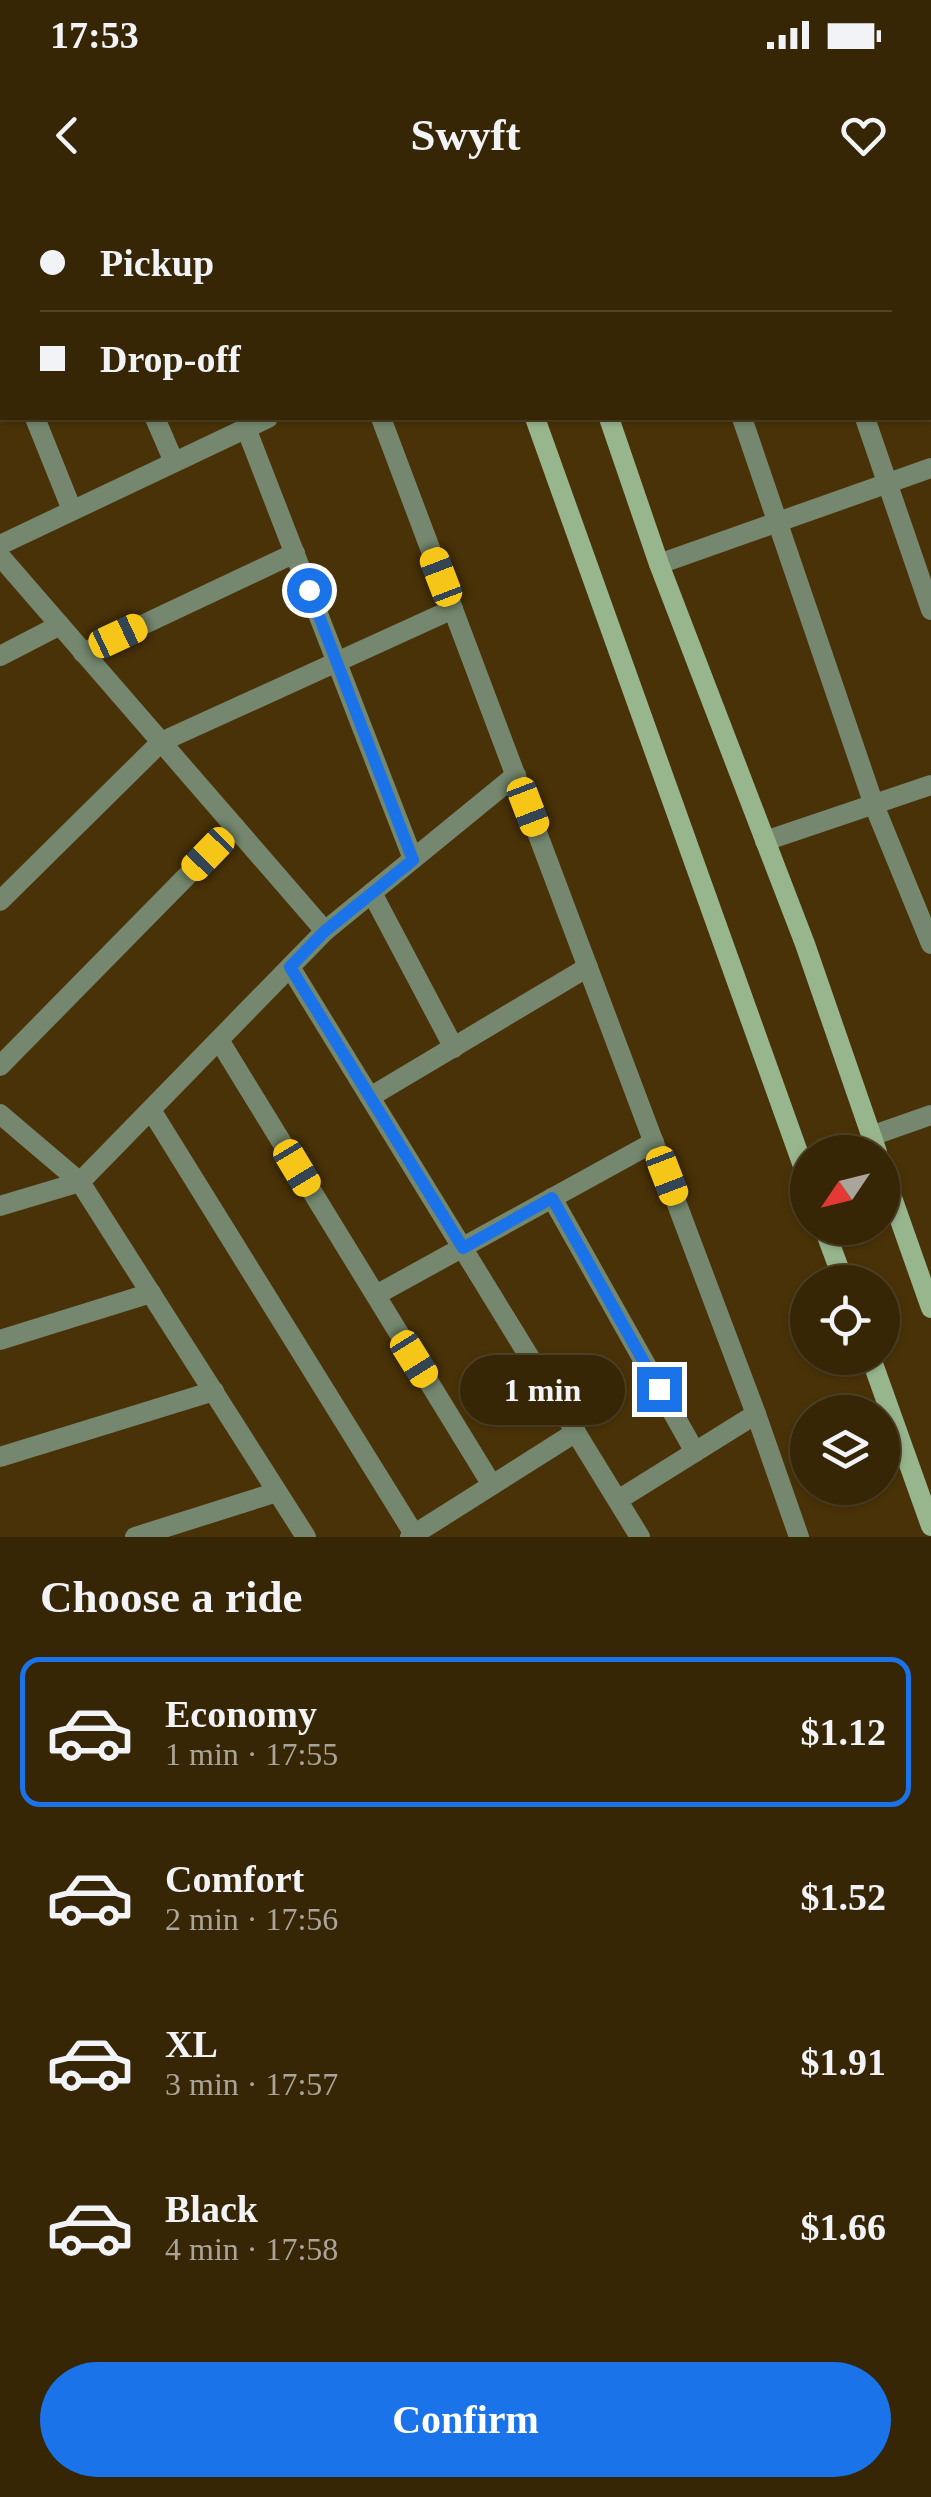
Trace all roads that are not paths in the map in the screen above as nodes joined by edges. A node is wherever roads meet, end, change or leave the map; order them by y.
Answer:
1 (36, 420) edge
2 (157, 420) edge
3 (264, 420) edge
4 (382, 420) edge
5 (536, 420) edge
6 (610, 420) edge
7 (743, 420) edge
8 (866, 420) edge
9 (246, 428) junction
10 (174, 462) junction
11 (931, 468) edge
12 (888, 485) junction
13 (72, 510) junction
14 (778, 522) junction
15 (0, 545) edge
16 (295, 553) junction
17 (0, 556) edge
18 (659, 564) junction
19 (453, 609) junction
20 (931, 610) edge
21 (60, 626) junction
22 (84, 652) junction
23 (0, 656) edge
24 (337, 662) junction
25 (161, 742) junction
26 (516, 775) junction
27 (931, 786) edge
28 (874, 805) junction
29 (234, 827) junction
30 (765, 841) junction
31 (413, 860) junction
32 (372, 893) junction
33 (0, 902) edge
34 (325, 931) junction
35 (931, 944) edge
36 (290, 967) junction
37 (588, 968) junction
38 (219, 1040) junction
39 (454, 1048) junction
40 (0, 1066) edge
41 (370, 1097) junction
42 (150, 1110) junction
43 (0, 1114) edge
44 (931, 1115) edge
45 (792, 1135) edge
46 (871, 1135) edge
47 (892, 1135) edge
48 (654, 1142) junction
49 (80, 1182) junction
50 (552, 1198) junction
51 (0, 1206) edge
52 (900, 1220) edge
53 (463, 1248) junction
54 (151, 1293) junction
55 (376, 1295) junction
56 (931, 1308) edge
57 (0, 1340) edge
58 (877, 1375) edge
59 (214, 1391) junction
60 (756, 1414) junction
61 (576, 1432) junction
62 (695, 1452) junction
63 (0, 1457) edge
64 (492, 1485) junction
65 (277, 1492) junction
66 (618, 1500) junction
67 (931, 1526) edge
68 (412, 1536) edge
69 (135, 1537) edge
70 (306, 1537) edge
71 (640, 1537) edge
72 (800, 1537) edge

1 - 13 street
2 - 10 street
3 - 9 street
4 - 19 street
5 - 45 street
6 - 18 street
7 - 14 street
8 - 12 street
9 - 10 street
9 - 16 street
10 - 13 street
11 - 12 street
12 - 14 street
12 - 20 street
13 - 15 street
14 - 18 street
14 - 28 street
16 - 22 street
16 - 24 street
17 - 21 street
18 - 30 street
19 - 24 street
19 - 26 street
21 - 22 street
21 - 23 street
22 - 25 street
24 - 25 street
24 - 31 street
25 - 29 street
25 - 33 street
26 - 31 street
26 - 37 street
27 - 28 street
28 - 30 street
28 - 35 street
29 - 34 street
29 - 40 street
30 - 46 street
31 - 32 street
32 - 34 street
32 - 39 street
34 - 36 street
36 - 38 street
36 - 41 street
37 - 39 street
37 - 48 street
38 - 42 street
38 - 55 street
39 - 41 street
41 - 53 street
42 - 49 street
42 - 68 street
43 - 49 street
44 - 47 street
48 - 50 street
48 - 60 street
49 - 51 street
49 - 54 street
50 - 53 street
50 - 62 street
52 - 56 street
53 - 55 street
53 - 61 street
54 - 57 street
54 - 59 street
55 - 64 street
58 - 67 street
59 - 63 street
59 - 65 street
60 - 62 street
60 - 72 street
61 - 64 street
61 - 66 street
62 - 66 street
64 - 68 street
65 - 69 street
65 - 70 street
66 - 71 street

